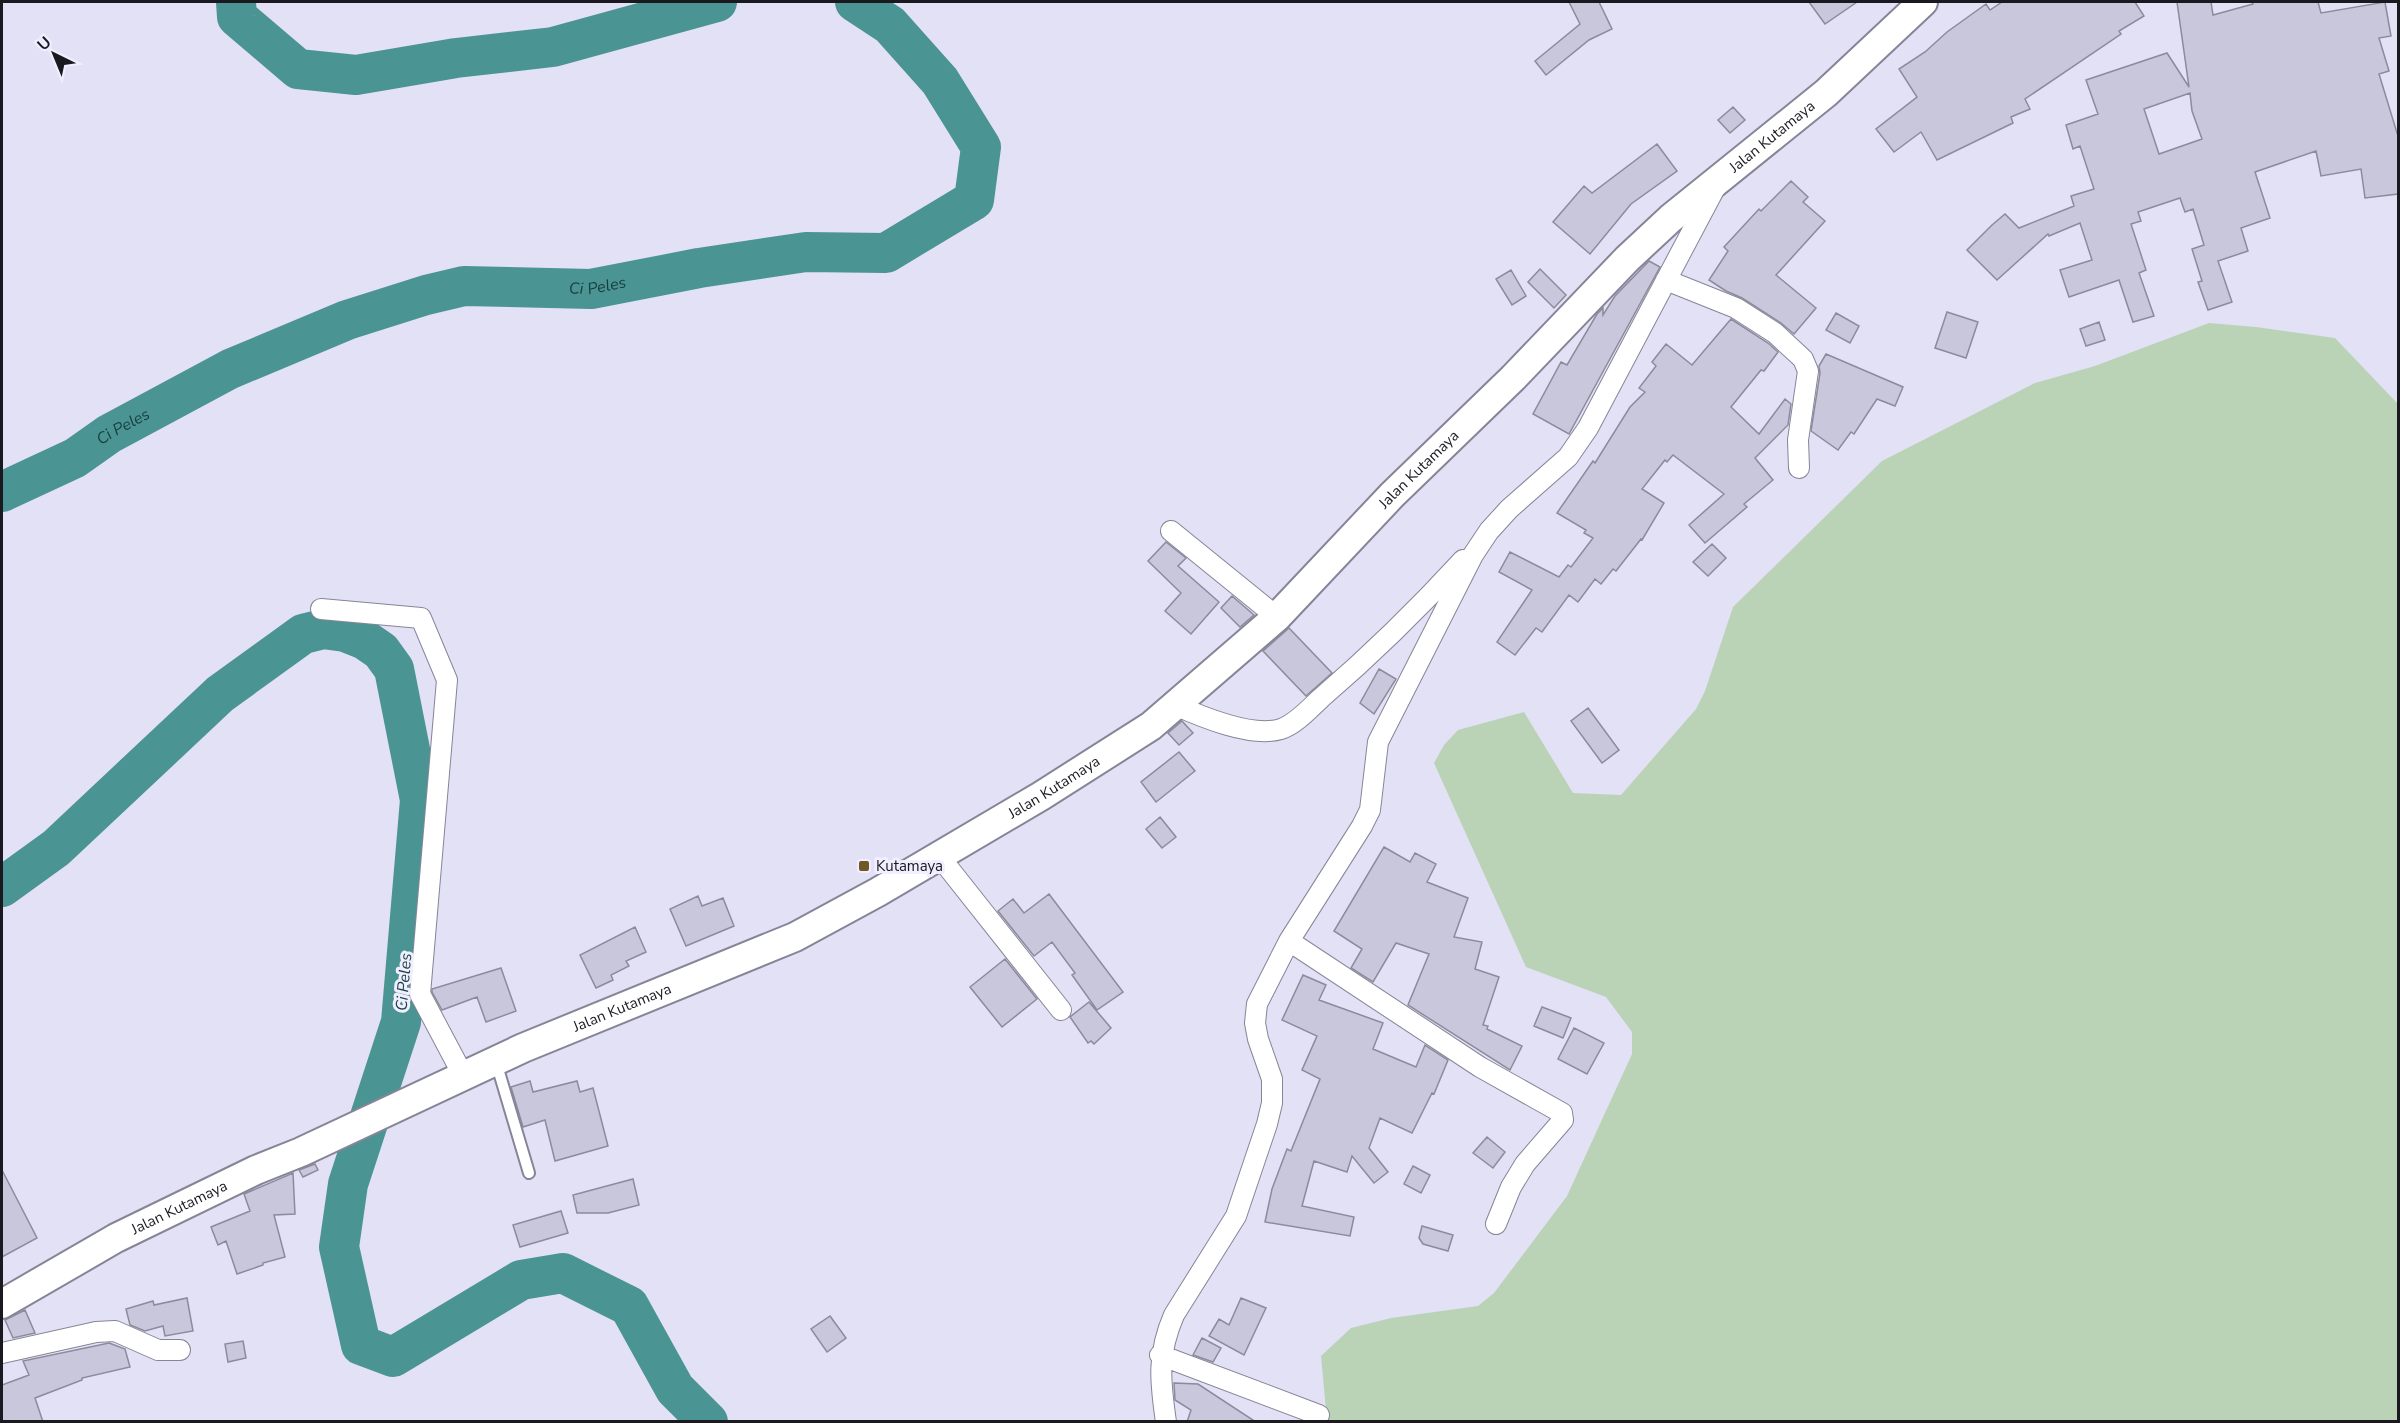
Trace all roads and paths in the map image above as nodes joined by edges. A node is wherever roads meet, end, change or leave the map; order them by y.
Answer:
1 (1923, 2) edge
2 (1722, 176) junction
3 (1666, 280) junction
4 (1799, 468) dead end
5 (1171, 531) dead end
6 (1489, 531) junction
7 (321, 609) dead end
8 (1277, 617) junction
9 (1175, 705) junction
10 (939, 856) junction
11 (1289, 941) junction
12 (1060, 1010) dead end
13 (496, 1062) junction
14 (464, 1077) junction
15 (529, 1173) dead end
16 (1496, 1224) dead end
17 (2, 1304) edge
18 (180, 1350) dead end
19 (2, 1353) edge
20 (1160, 1355) junction
21 (1319, 1415) dead end
22 (1166, 1422) edge

1 - 2 main road, Jalan Kutamaya
2 - 3 street
2 - 8 main road, Jalan Kutamaya
3 - 4 street
3 - 6 street
5 - 8 street
6 - 9 street
6 - 11 street
7 - 14 street
8 - 9 main road, Jalan Kutamaya
9 - 10 main road, Jalan Kutamaya
10 - 12 street
10 - 13 main road, Jalan Kutamaya
11 - 16 street
11 - 20 street
13 - 14 main road, Jalan Kutamaya
13 - 15 lane
14 - 17 main road, Jalan Kutamaya
18 - 19 street
20 - 21 street
20 - 22 street

